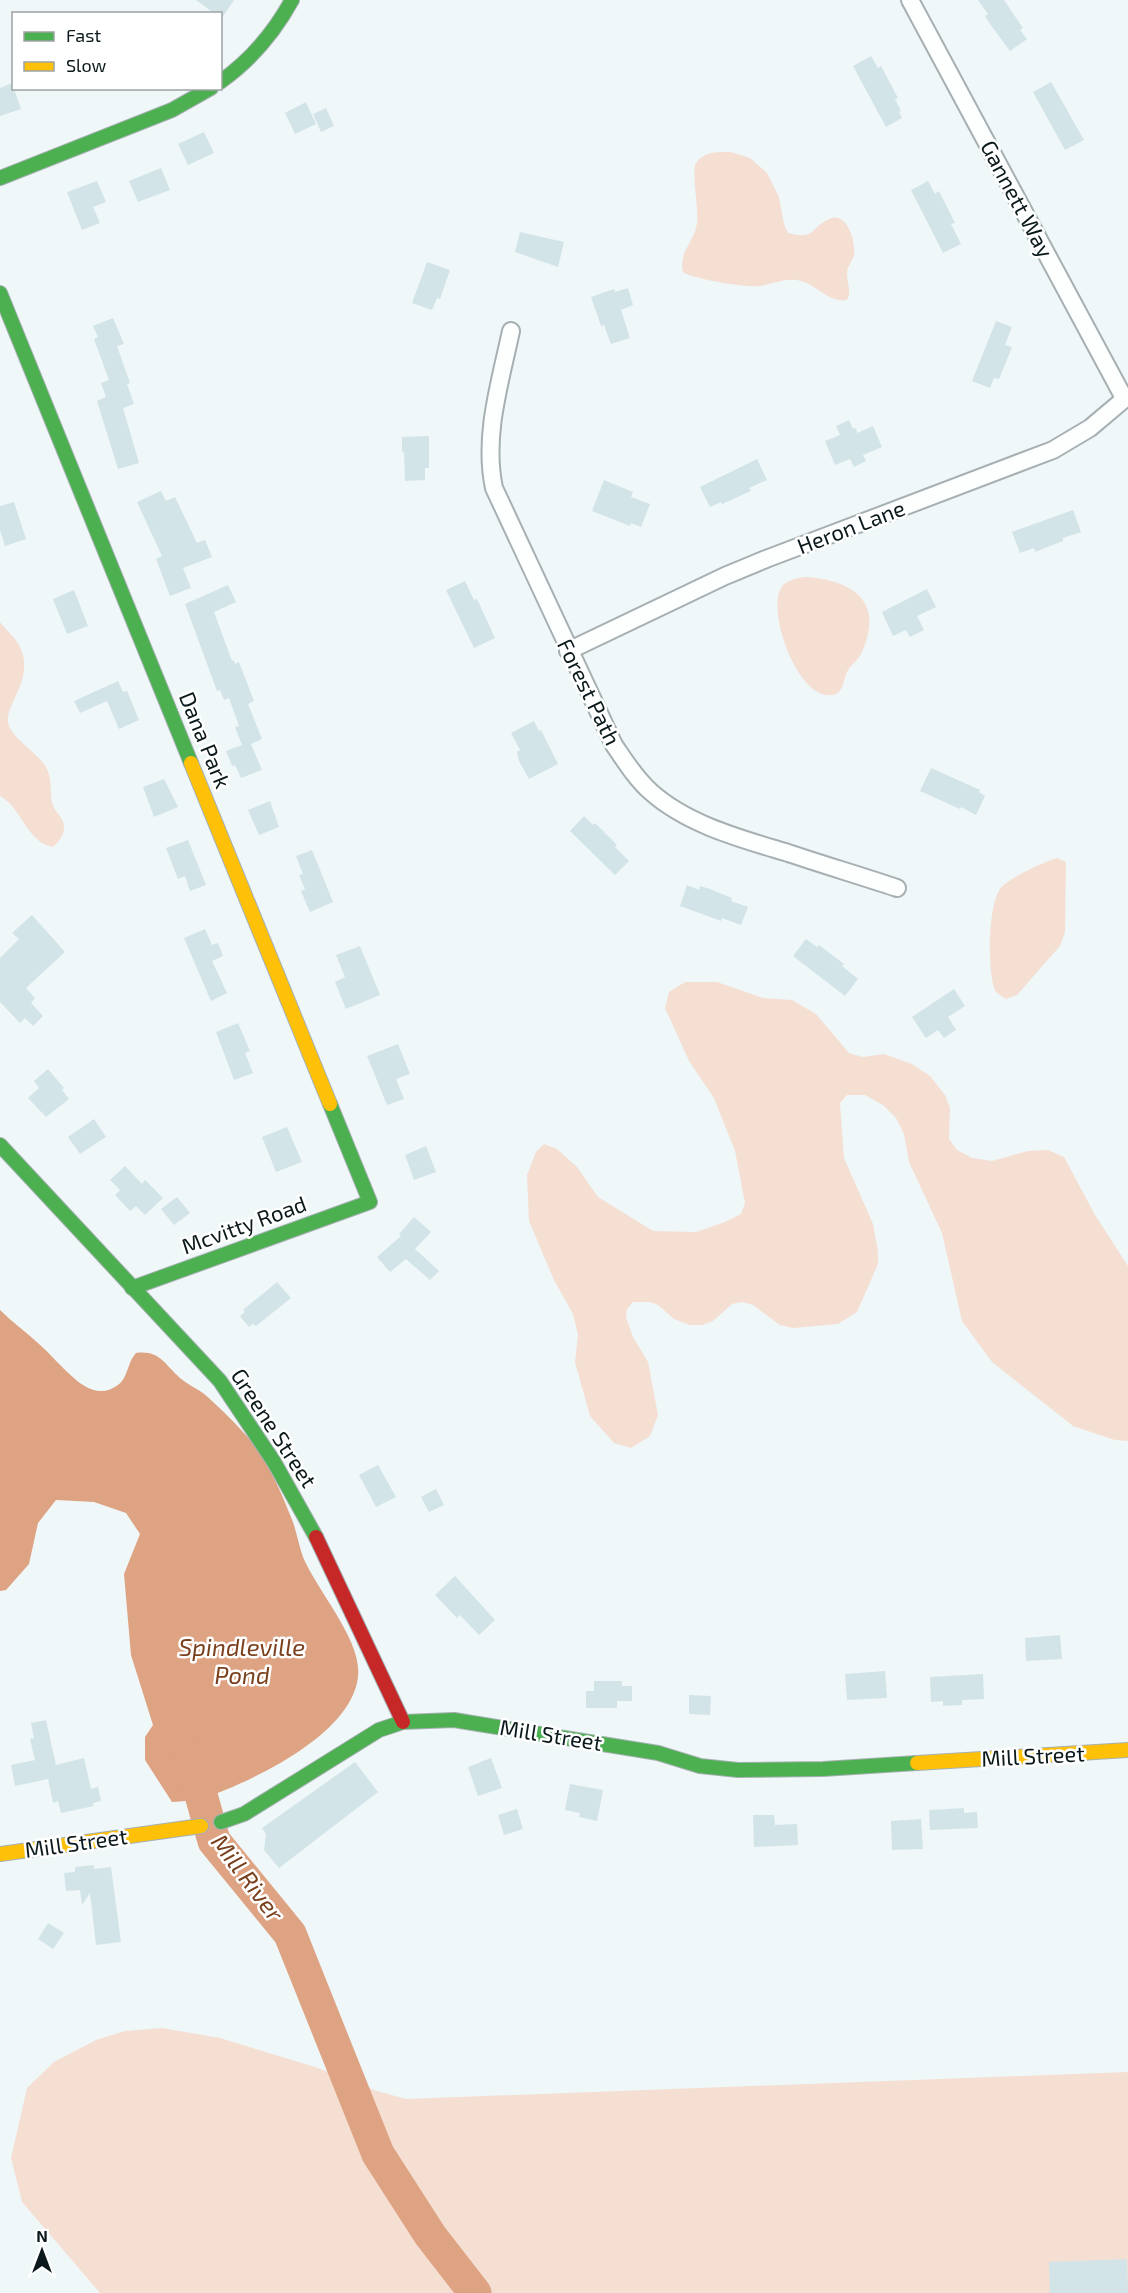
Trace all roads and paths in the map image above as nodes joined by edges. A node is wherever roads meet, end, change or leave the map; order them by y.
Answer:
1 (292, 0) edge
2 (910, 0) edge
3 (222, 81) edge
4 (207, 90) edge
5 (0, 178) edge
6 (0, 293) edge
7 (511, 331) dead end
8 (1126, 397) edge
9 (568, 651) junction
10 (897, 888) dead end
11 (0, 1145) edge
12 (370, 1202) joint
13 (132, 1288) junction
14 (403, 1722) junction
15 (1128, 1750) edge
16 (221, 1822) joint
17 (201, 1826) joint
18 (0, 1854) edge

1 - 3 street
2 - 8 street, Gannett Way
4 - 5 street
6 - 12 street, Dana Park
7 - 9 street, Forest Path
8 - 9 street, Heron Lane
9 - 10 street, Forest Path
11 - 13 street, Greene Street
12 - 13 street, Mcvitty Road
13 - 14 street, Greene Street
14 - 15 street, Mill Street
14 - 16 street, Mill Street
16 - 17 street, Mill Street
17 - 18 street, Mill Street

